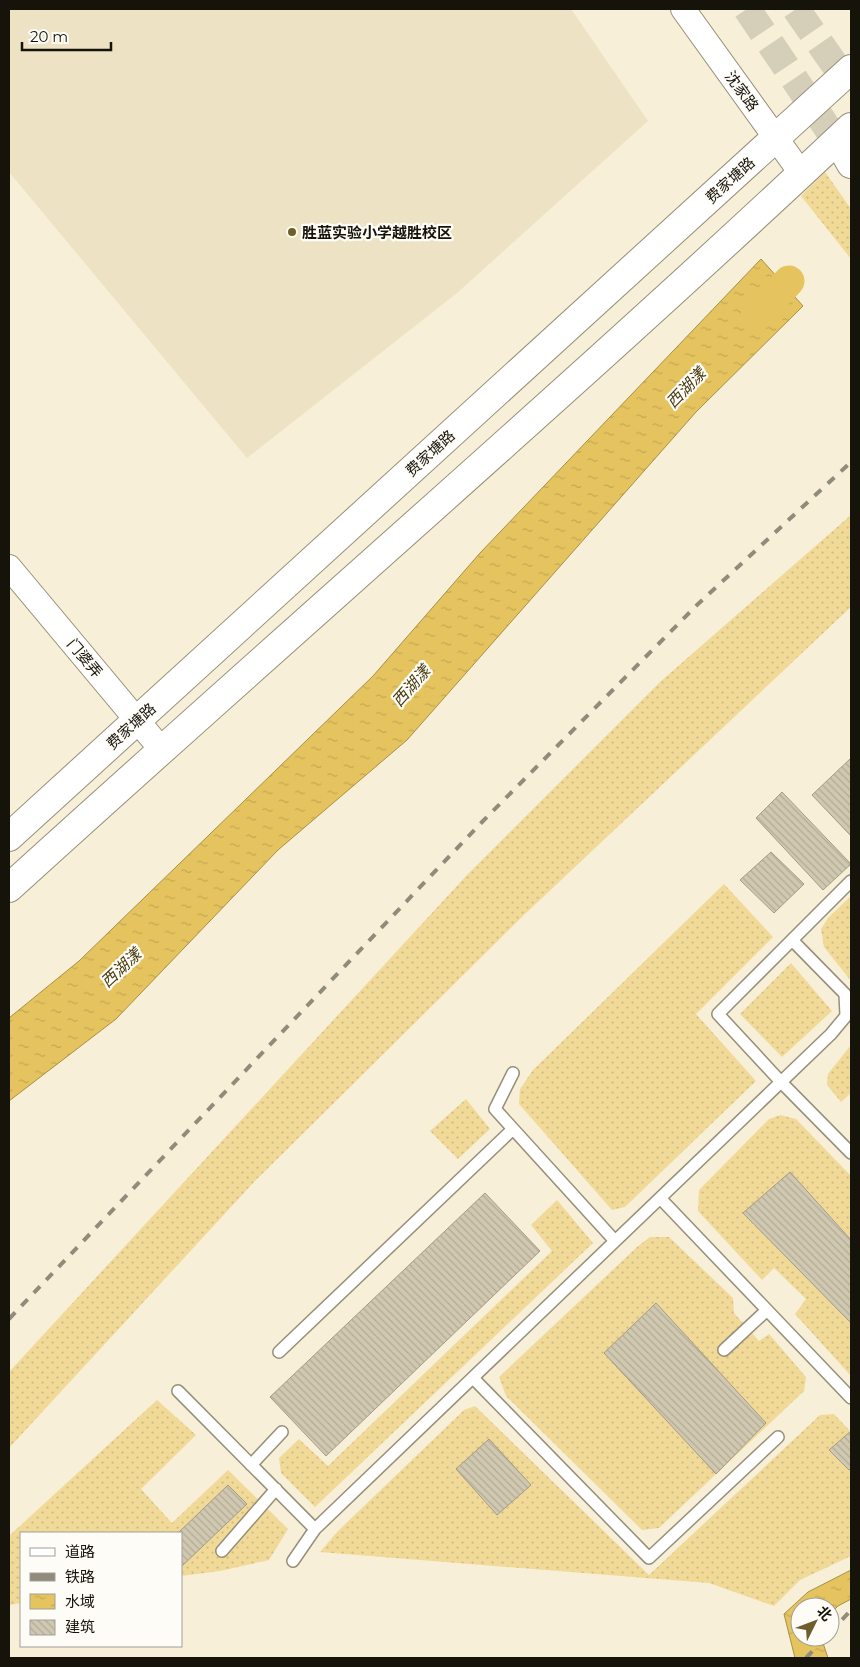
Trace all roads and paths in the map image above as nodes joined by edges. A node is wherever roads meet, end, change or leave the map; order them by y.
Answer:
1 (683, 9) edge
2 (851, 69) edge
3 (851, 127) edge
4 (776, 138) junction
5 (802, 174) junction
6 (9, 567) edge
7 (137, 720) junction
8 (161, 749) junction
9 (9, 837) edge
10 (851, 881) edge
11 (9, 888) edge
12 (792, 940) junction
13 (513, 1073) dead end
14 (781, 1082) junction
15 (513, 1129) junction
16 (851, 1153) edge
17 (660, 1198) junction
18 (615, 1241) junction
19 (767, 1310) junction
20 (724, 1350) dead end
21 (278, 1352) dead end
22 (473, 1378) junction
23 (178, 1391) dead end
24 (851, 1398) edge
25 (282, 1432) dead end
26 (778, 1437) dead end
27 (252, 1465) junction
28 (276, 1489) junction
29 (315, 1529) junction
30 (222, 1551) dead end
31 (293, 1561) dead end

1 - 4 street, 沈家路
2 - 4 street, 费家塘路
3 - 5 street
4 - 5 street, 沈家路
4 - 7 street, 费家塘路
5 - 8 street
6 - 7 street, 门婆弄
7 - 8 street, 门婆弄
7 - 9 street, 费家塘路
8 - 11 street
10 - 12 lane
12 - 14 lane
12 - 14 lane
13 - 15 lane
14 - 16 lane
14 - 17 lane
15 - 18 lane
15 - 21 lane
17 - 18 lane
17 - 19 lane
18 - 22 lane
19 - 20 lane
19 - 24 lane
22 - 26 lane
22 - 29 lane
23 - 27 lane
25 - 27 lane
27 - 28 lane
28 - 29 lane
28 - 30 lane
29 - 31 lane

